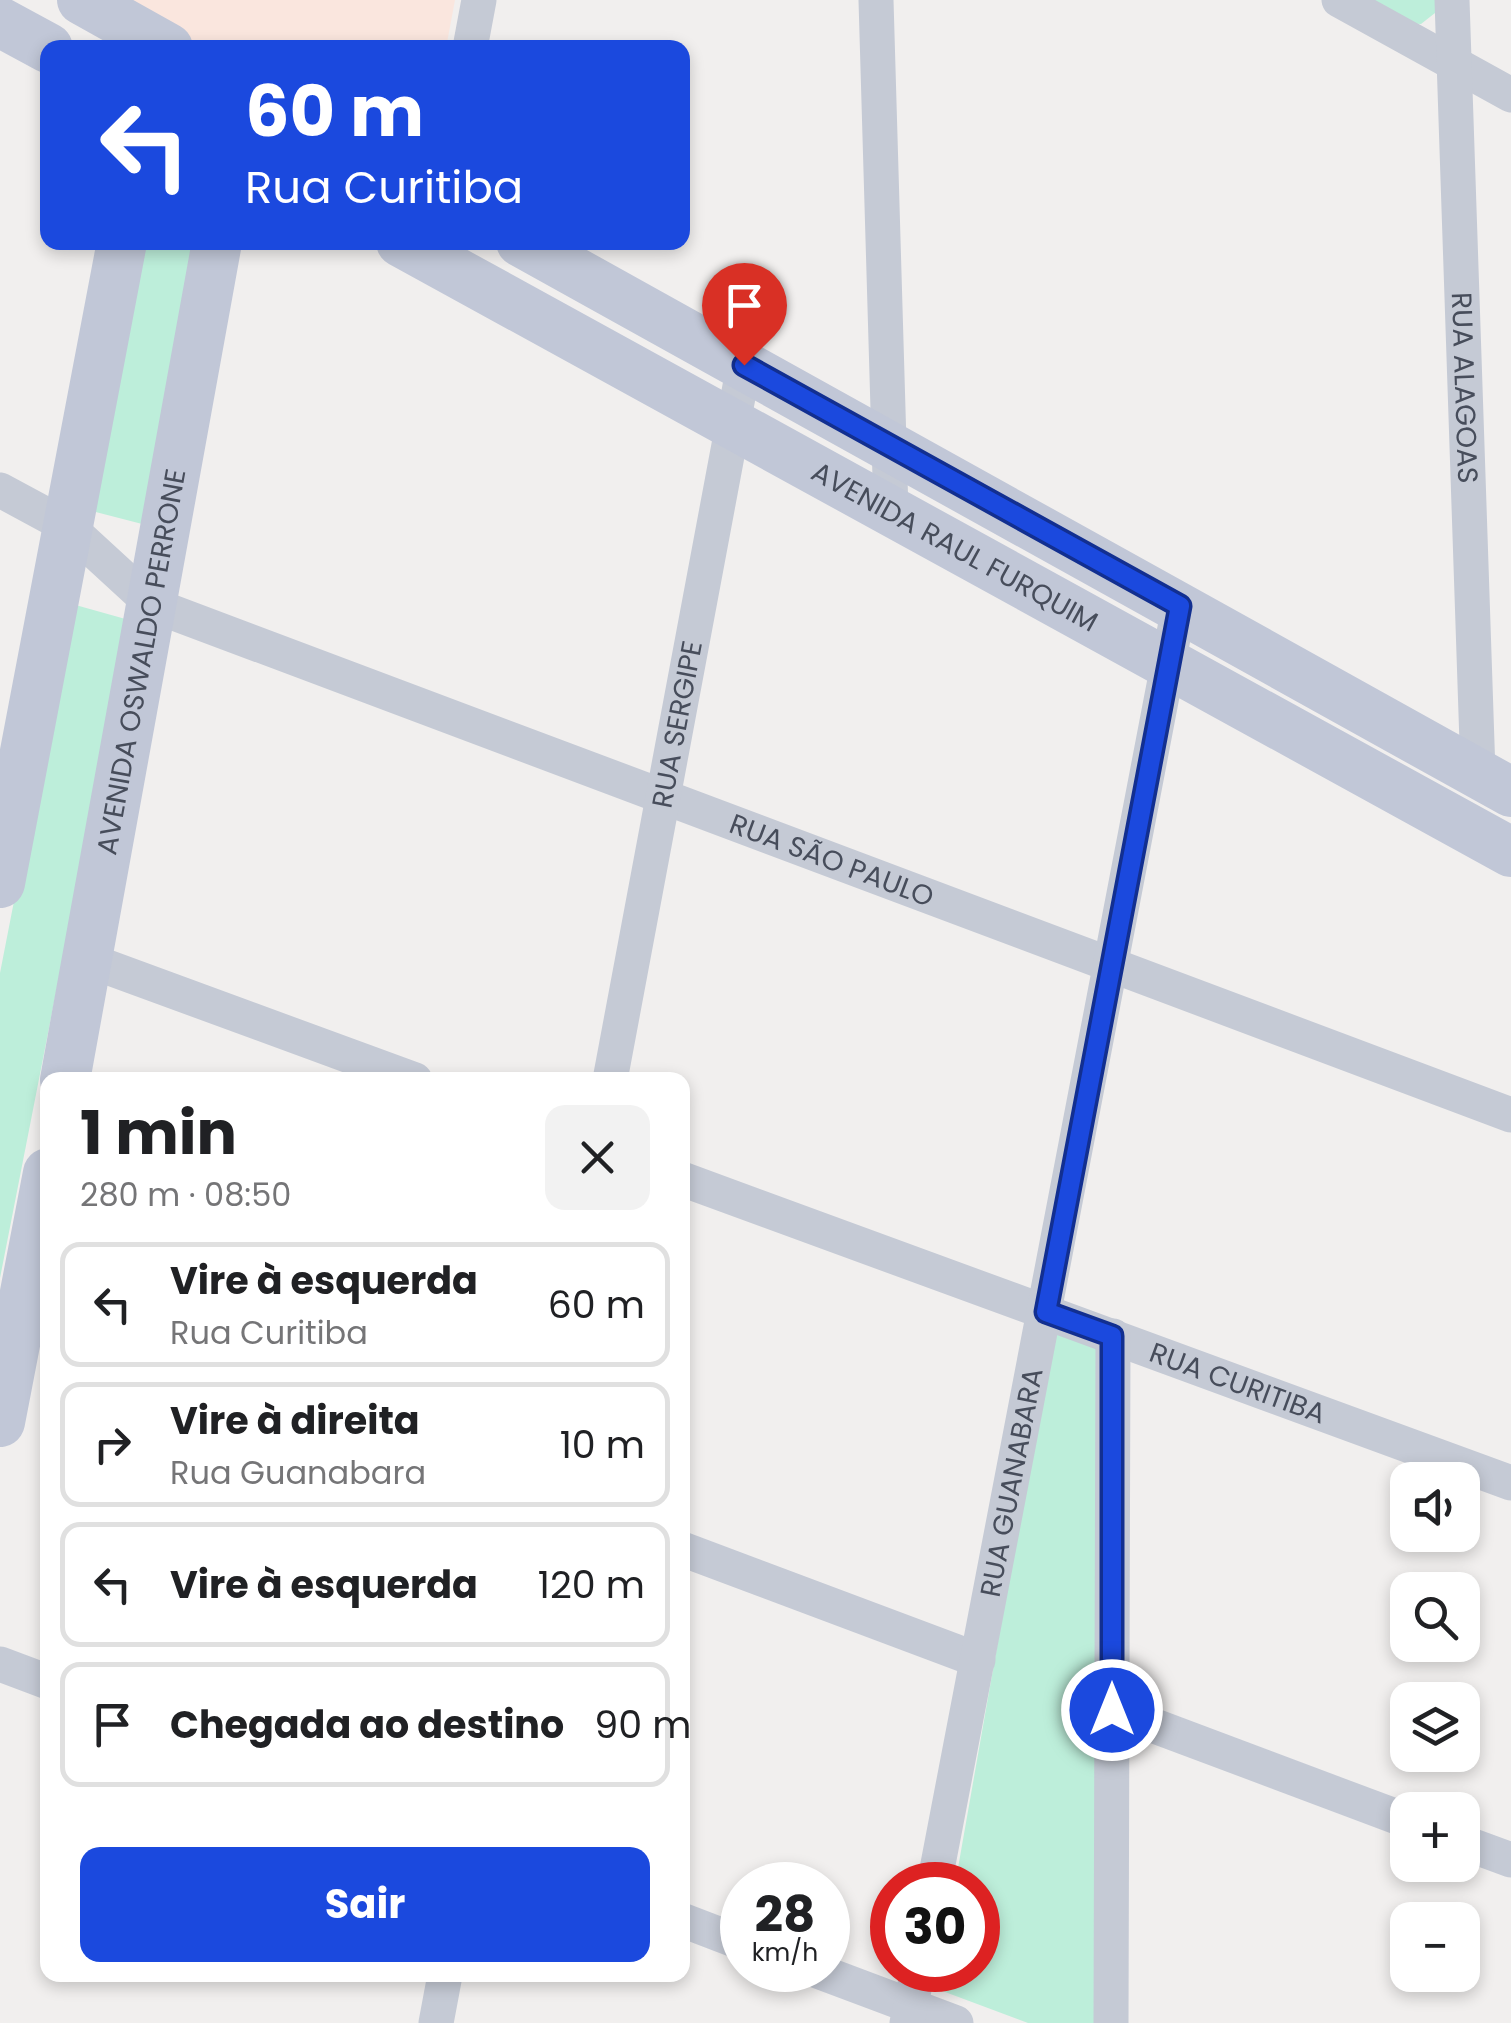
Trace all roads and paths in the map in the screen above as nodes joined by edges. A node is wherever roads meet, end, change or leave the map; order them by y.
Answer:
1 (82, 0) edge
2 (479, 0) edge
3 (876, 0) edge
4 (1339, 0) edge
5 (1452, 0) edge
6 (0, 22) edge
7 (152, 40) edge
8 (472, 40) edge
9 (40, 44) edge
10 (1452, 62) junction
11 (1511, 95) edge
12 (120, 250) edge
13 (216, 250) edge
14 (416, 250) edge
15 (536, 250) edge
16 (744, 365) junction
17 (733, 424) junction
18 (890, 446) junction
19 (0, 490) edge
20 (891, 512) junction
21 (67, 526) junction
22 (153, 605) junction
23 (1180, 606) junction
24 (1169, 664) junction
25 (1494, 782) edge
26 (663, 796) junction
27 (1511, 852) edge
28 (0, 883) edge
29 (88, 960) junction
30 (1113, 965) junction
31 (67, 1072) edge
32 (393, 1072) edge
33 (611, 1072) edge
34 (1511, 1115) edge
35 (690, 1181) edge
36 (40, 1255) edge
37 (35, 1306) edge
38 (1046, 1312) junction
39 (1112, 1336) junction
40 (0, 1422) edge
41 (1511, 1483) edge
42 (690, 1552) edge
43 (978, 1660) junction
44 (0, 1664) edge
45 (40, 1679) edge
46 (1112, 1710) junction
47 (1390, 1814) edge
48 (1480, 1849) edge
49 (1511, 1860) edge
50 (938, 1862) edge
51 (690, 1923) edge
52 (720, 1935) edge
53 (444, 1982) edge
54 (850, 1987) edge
55 (909, 2014) edge
56 (436, 2023) edge
57 (956, 2023) edge
58 (1111, 2023) edge

1 - 7 main road
2 - 8 street
3 - 18 street
4 - 10 street
5 - 10 street, RUA ALAGOAS
6 - 9 main road
10 - 11 street
10 - 25 street, RUA ALAGOAS
12 - 21 main road
13 - 22 main road, AVENIDA OSWALDO PERRONE
14 - 17 main road, AVENIDA RAUL FURQUIM
15 - 16 main road, AVENIDA RAUL FURQUIM
16 - 17 street, RUA SERGIPE
16 - 18 main road, AVENIDA RAUL FURQUIM
17 - 20 main road, AVENIDA RAUL FURQUIM
17 - 26 street, RUA SERGIPE
18 - 20 street
18 - 23 main road, AVENIDA RAUL FURQUIM
19 - 21 street
20 - 24 main road, AVENIDA RAUL FURQUIM
21 - 22 street
21 - 28 main road
22 - 26 street, RUA SÃO PAULO
22 - 29 main road, AVENIDA OSWALDO PERRONE
23 - 24 street, RUA GUANABARA
23 - 25 main road, AVENIDA RAUL FURQUIM
24 - 27 main road, AVENIDA RAUL FURQUIM
24 - 30 street, RUA GUANABARA
26 - 30 street, RUA SÃO PAULO
26 - 33 street, RUA SERGIPE
29 - 31 main road, AVENIDA OSWALDO PERRONE
29 - 32 street
30 - 34 street, RUA SÃO PAULO
30 - 38 street, RUA GUANABARA
35 - 38 street, RUA CURITIBA
36 - 37 main road
37 - 40 main road
38 - 39 street, RUA CURITIBA
38 - 43 street, RUA GUANABARA
39 - 41 street, RUA CURITIBA
39 - 46 street
42 - 43 street
43 - 50 street, RUA GUANABARA
44 - 45 street
46 - 47 street
46 - 58 street
48 - 49 street
51 - 52 street
53 - 56 street
54 - 55 street
55 - 57 street

